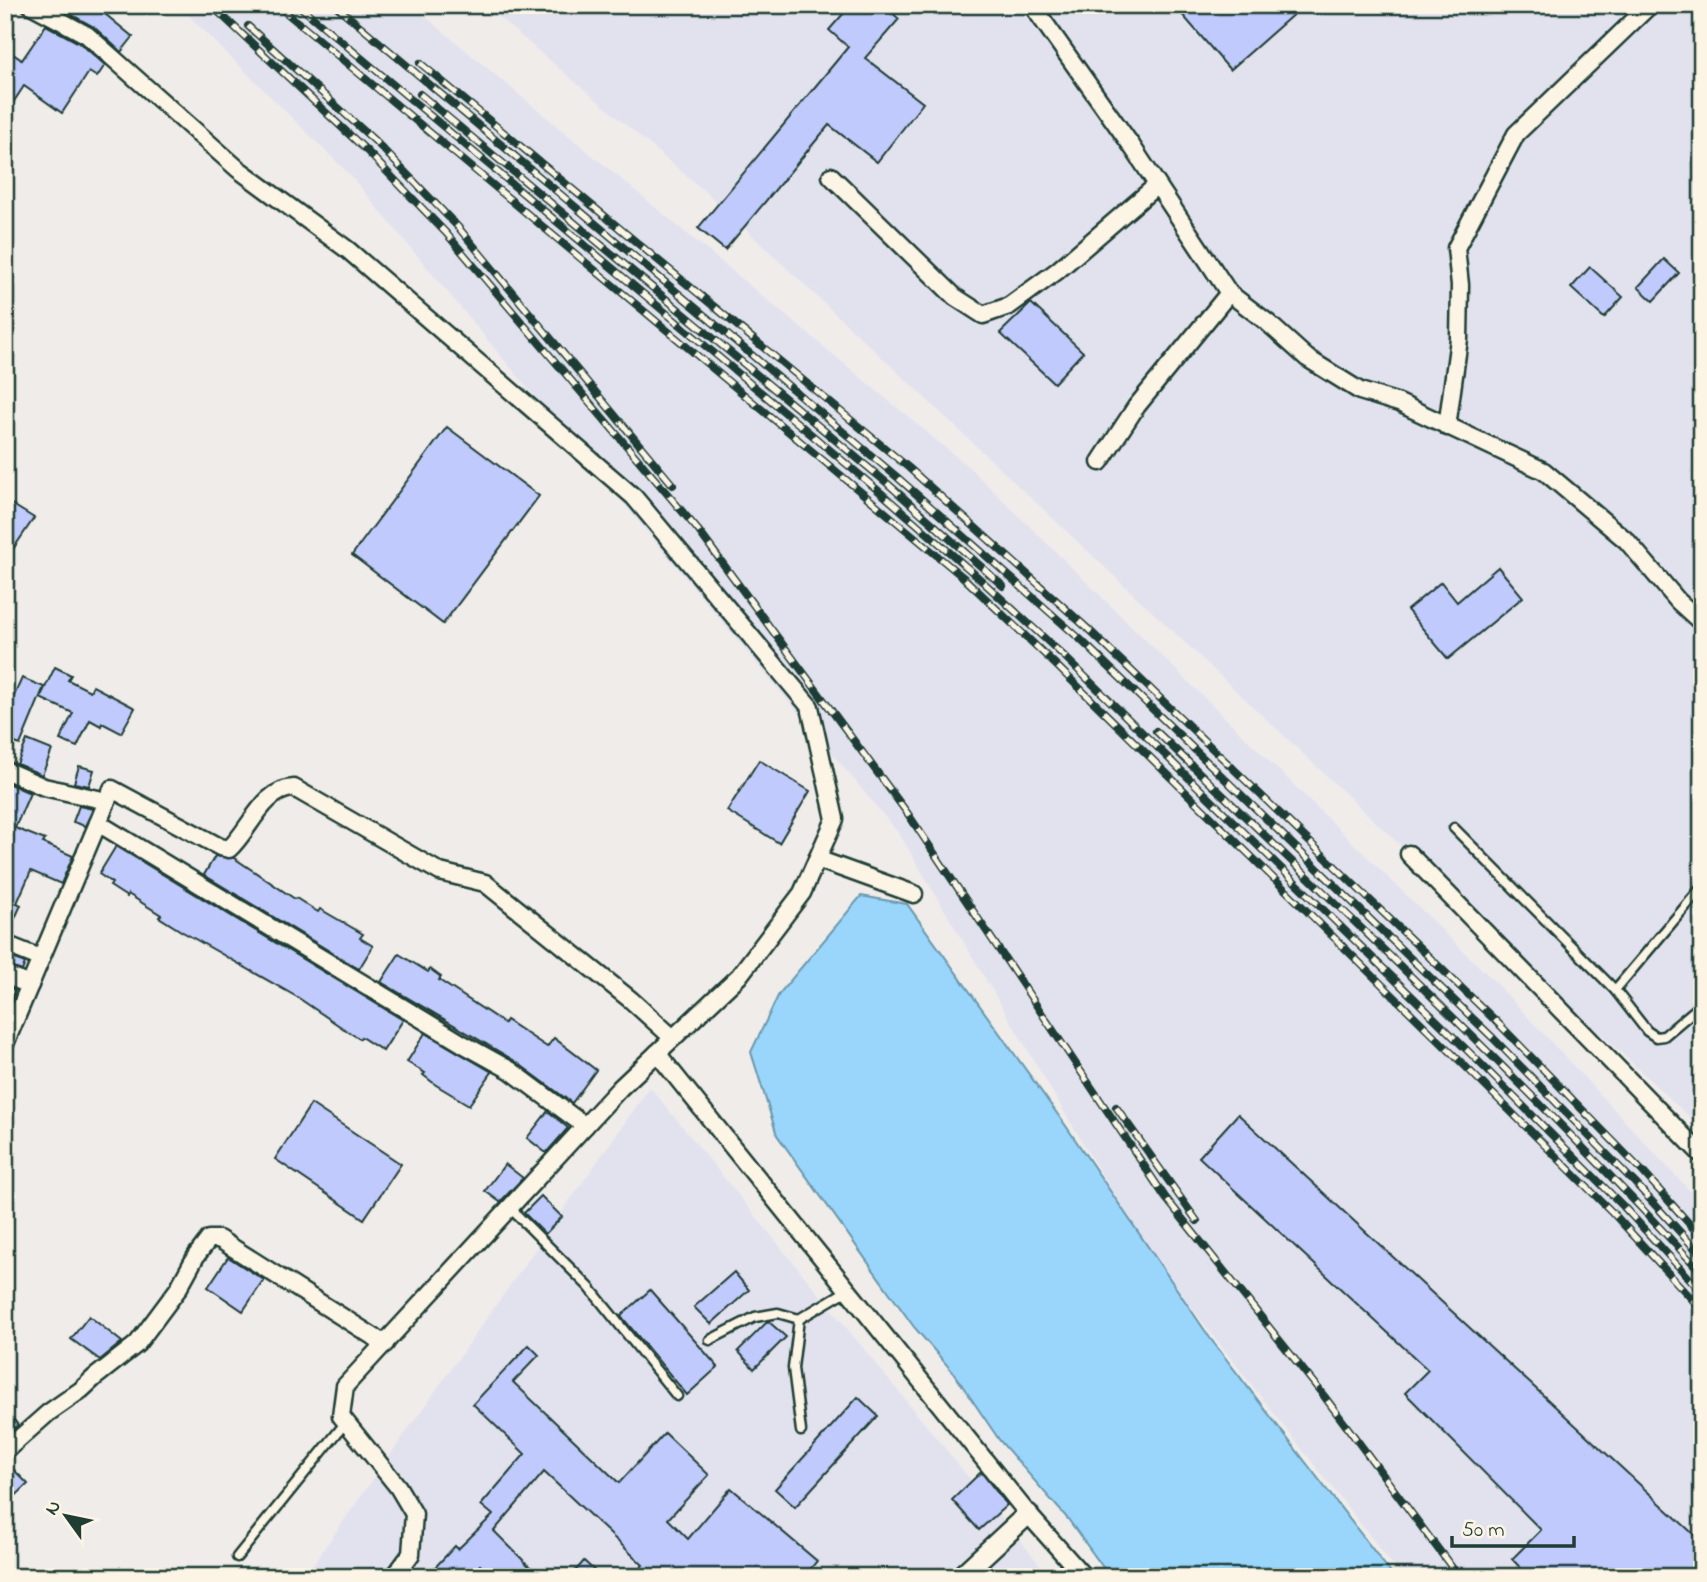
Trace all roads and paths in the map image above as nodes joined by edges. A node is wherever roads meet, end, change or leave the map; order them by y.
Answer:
1 (31, 5) edge
2 (1032, 5) edge
3 (1650, 5) edge
4 (831, 176) dead end
5 (1157, 185) junction
6 (1229, 293) junction
7 (1447, 427) junction
8 (1100, 462) dead end
9 (1702, 623) edge
10 (5, 770) edge
11 (107, 801) junction
12 (98, 823) junction
13 (1454, 828) dead end
14 (1409, 854) dead end
15 (817, 859) junction
16 (1702, 887) edge
17 (914, 894) dead end
18 (5, 944) edge
19 (40, 958) junction
20 (5, 975) edge
21 (30, 985) junction
22 (1615, 990) junction
23 (1702, 1004) edge
24 (673, 1038) junction
25 (5, 1044) edge
26 (657, 1053) junction
27 (585, 1126) junction
28 (1702, 1155) edge
29 (510, 1208) junction
30 (848, 1290) junction
31 (799, 1319) junction
32 (710, 1340) dead end
33 (385, 1344) junction
34 (677, 1396) dead end
35 (346, 1422) junction
36 (802, 1431) dead end
37 (5, 1451) edge
38 (1028, 1514) junction
39 (237, 1557) dead end
40 (394, 1577) edge
41 (960, 1577) edge
42 (1084, 1577) edge

1 - 15 street
2 - 5 street
3 - 7 street
4 - 5 street
5 - 6 street
6 - 7 street
6 - 8 street
7 - 9 street
10 - 11 street
11 - 12 street
11 - 24 street
12 - 19 street
12 - 27 street
13 - 22 lane
14 - 28 street
15 - 17 street
15 - 24 street
16 - 22 lane
18 - 19 street
19 - 21 street
20 - 21 street
21 - 25 street
22 - 23 lane
24 - 26 street
26 - 27 street
26 - 30 street
27 - 29 street
29 - 33 street
29 - 34 lane
30 - 31 lane
30 - 38 street
31 - 32 lane
31 - 36 lane
33 - 35 street
33 - 37 street
35 - 39 lane
35 - 40 street
38 - 41 street
38 - 42 street

